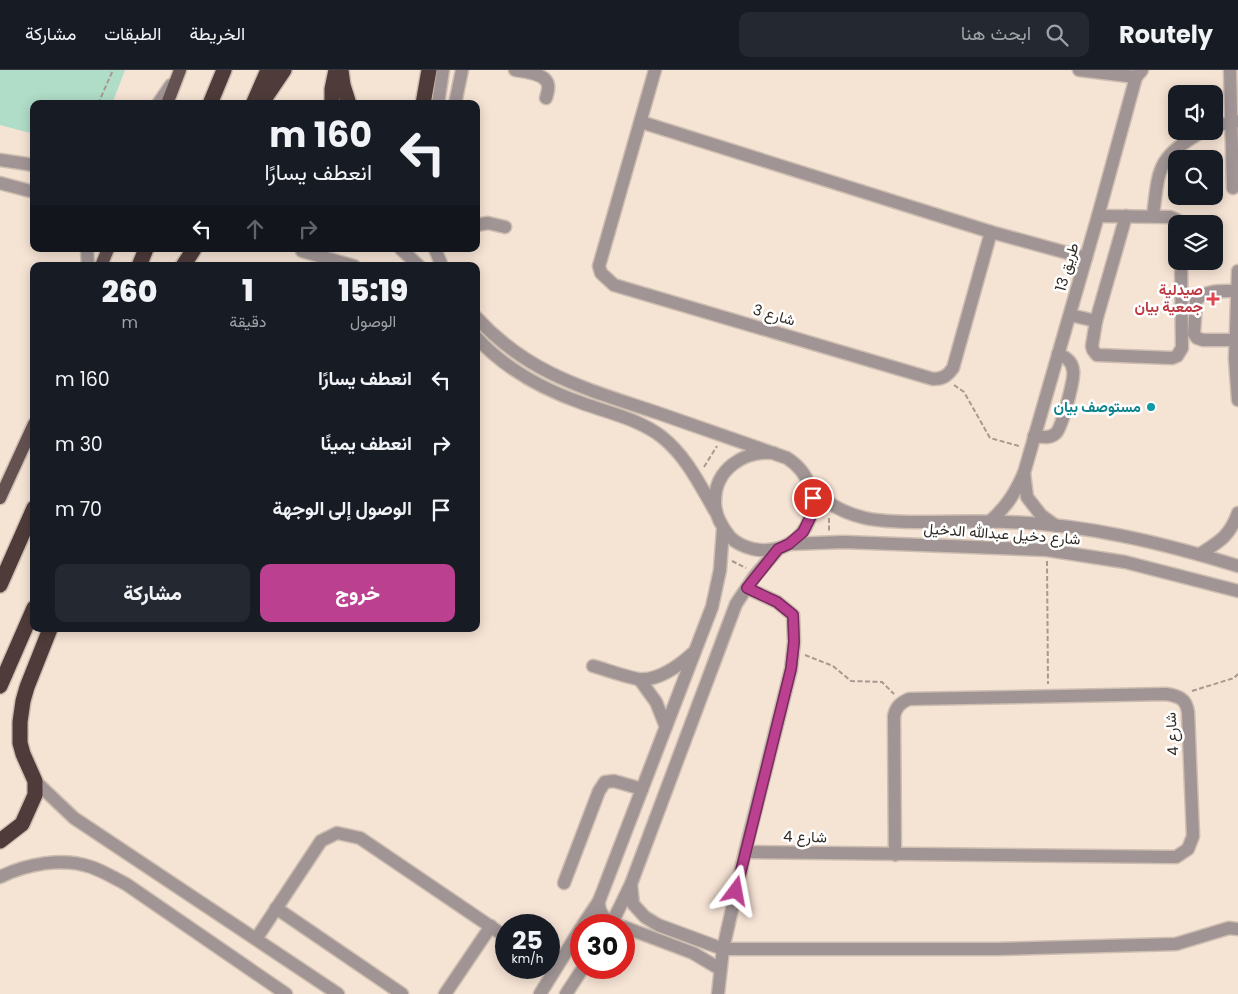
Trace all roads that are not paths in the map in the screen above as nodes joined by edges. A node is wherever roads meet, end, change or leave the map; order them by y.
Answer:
1 (180, 70) edge
2 (224, 70) edge
3 (268, 70) edge
4 (284, 70) edge
5 (336, 70) edge
6 (341, 70) edge
7 (429, 70) edge
8 (443, 70) edge
9 (462, 70) edge
10 (515, 70) edge
11 (655, 70) edge
12 (1079, 70) edge
13 (1230, 70) edge
14 (1139, 74) edge
15 (546, 98) dead end
16 (161, 100) edge
17 (169, 100) edge
18 (212, 100) edge
19 (256, 100) edge
20 (264, 100) edge
21 (332, 100) edge
22 (348, 100) edge
23 (425, 100) edge
24 (439, 100) edge
25 (456, 100) edge
26 (641, 122) junction
27 (1234, 122) edge
28 (1187, 140) edge
29 (0, 160) edge
30 (30, 164) edge
31 (0, 183) edge
32 (1233, 188) dead end
33 (30, 191) edge
34 (1098, 216) junction
35 (1126, 216) junction
36 (1153, 216) junction
37 (1168, 217) edge
38 (480, 224) edge
39 (505, 227) dead end
40 (991, 232) junction
41 (305, 252) edge
42 (404, 252) edge
43 (1086, 258) junction
44 (340, 262) edge
45 (415, 262) edge
46 (1181, 270) edge
47 (1238, 270) edge
48 (1238, 291) edge
49 (1070, 315) junction
50 (480, 321) edge
51 (1096, 321) junction
52 (1237, 340) edge
53 (480, 344) edge
54 (1058, 354) junction
55 (1237, 359) edge
56 (1238, 400) edge
57 (30, 433) edge
58 (1034, 436) junction
59 (774, 453) junction
60 (1024, 474) junction
61 (809, 480) junction
62 (0, 498) edge
63 (1238, 513) edge
64 (717, 514) junction
65 (30, 517) edge
66 (989, 522) junction
67 (1057, 526) junction
68 (723, 529) junction
69 (784, 546) junction
70 (1200, 554) junction
71 (1238, 566) edge
72 (750, 583) junction
73 (0, 585) edge
74 (1238, 591) edge
75 (30, 617) edge
76 (49, 632) edge
77 (695, 651) junction
78 (593, 666) dead end
79 (640, 680) junction
80 (0, 686) edge
81 (666, 727) junction
82 (36, 781) junction
83 (642, 789) junction
84 (0, 841) edge
85 (745, 852) junction
86 (895, 855) junction
87 (0, 877) edge
88 (564, 884) dead end
89 (631, 884) junction
90 (599, 901) junction
91 (276, 908) junction
92 (590, 914) edge
93 (601, 914) edge
94 (620, 914) edge
95 (491, 926) junction
96 (1238, 928) edge
97 (495, 929) edge
98 (635, 932) edge
99 (256, 940) junction
100 (570, 943) edge
101 (723, 949) junction
102 (560, 956) edge
103 (720, 969) junction
104 (576, 979) edge
105 (548, 981) joint
106 (286, 994) edge
107 (338, 994) edge
108 (402, 994) edge
109 (445, 994) edge
110 (540, 994) edge
111 (566, 994) edge
112 (718, 994) edge

1 - 16 street
1 - 17 main road
2 - 18 highway
3 - 19 highway
4 - 20 highway
5 - 21 highway
6 - 22 highway
7 - 23 highway
8 - 24 street
9 - 25 street
10 - 15 street
11 - 26 street, شارع 3
12 - 14 street
13 - 27 street
14 - 34 street, طريق 13
26 - 40 street
26 - 40 street, شارع 3
27 - 32 street
28 - 36 street
29 - 30 street
31 - 33 street
34 - 35 street
34 - 43 street, طريق 13
35 - 36 street
35 - 51 street
36 - 37 street
38 - 39 street
40 - 43 street
41 - 44 street
42 - 45 street
43 - 49 street, طريق 13
46 - 51 street
47 - 48 street
48 - 52 street
48 - 52 street
49 - 51 street
49 - 54 street, طريق 13
50 - 59 street
52 - 55 street
53 - 64 street
54 - 58 street, طريق 13
54 - 58 street
55 - 56 street
57 - 62 main road
58 - 60 street, طريق 13
59 - 61 street
59 - 64 street
60 - 66 street, طريق 13
60 - 67 street, طريق 13
61 - 66 street, شارع دخيل عبدالله الدخيل
61 - 69 street
63 - 70 street
64 - 68 street
65 - 73 highway
66 - 67 street, شارع دخيل عبدالله الدخيل
67 - 70 street, شارع دخيل عبدالله الدخيل
68 - 69 street
68 - 77 street
69 - 72 street
69 - 74 street, شارع دخيل عبدالله الدخيل
70 - 71 street, شارع دخيل عبدالله الدخيل
72 - 85 street
72 - 89 street
75 - 80 highway
76 - 82 highway
77 - 79 street
77 - 81 street
78 - 79 street
79 - 81 street
81 - 83 street
82 - 84 highway
82 - 99 street
83 - 88 street
83 - 90 street
85 - 86 street, شارع 4
85 - 101 street
86 - 86 street, شارع 4
87 - 106 street
89 - 94 street
89 - 101 street
90 - 92 street
90 - 93 street
91 - 95 street
91 - 99 street
91 - 108 street
95 - 97 street
95 - 109 street
96 - 101 street
98 - 103 street
99 - 107 street
100 - 102 street
101 - 103 street
103 - 112 street
104 - 111 street
105 - 110 street
105 - 111 street

